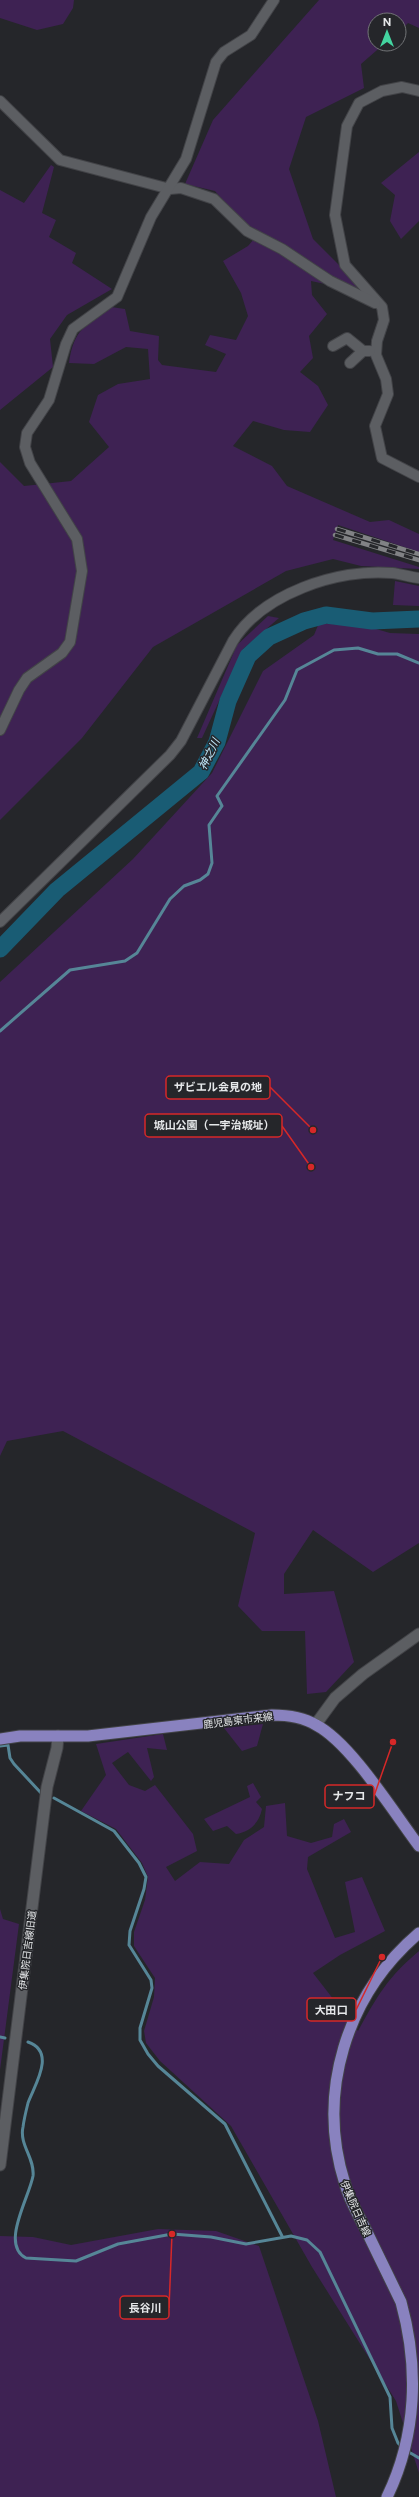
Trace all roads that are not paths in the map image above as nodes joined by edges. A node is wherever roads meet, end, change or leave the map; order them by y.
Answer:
1 (274, 0) edge
2 (419, 91) edge
3 (0, 101) edge
4 (170, 189) junction
5 (382, 307) junction
6 (333, 346) dead end
7 (363, 351) junction
8 (376, 352) junction
9 (350, 363) dead end
10 (419, 477) edge
11 (419, 578) edge
12 (0, 730) edge
13 (0, 922) edge
14 (419, 1634) edge
15 (316, 1724) junction
16 (58, 1736) junction
17 (0, 1739) edge
18 (419, 1846) edge
19 (419, 1933) edge
20 (0, 2165) edge
21 (387, 2497) edge

1 - 4 street
2 - 5 street
3 - 4 street
4 - 5 street
4 - 12 street
5 - 8 street
6 - 7 street
7 - 8 street
7 - 9 street
8 - 10 street
11 - 13 street
14 - 15 street
15 - 16 main road, 鹿児島東市来線
15 - 18 main road, 鹿児島東市来線
16 - 17 main road, 鹿児島東市来線
16 - 20 street, 伊集院日吉線旧道
19 - 21 main road, 伊集院日吉線

